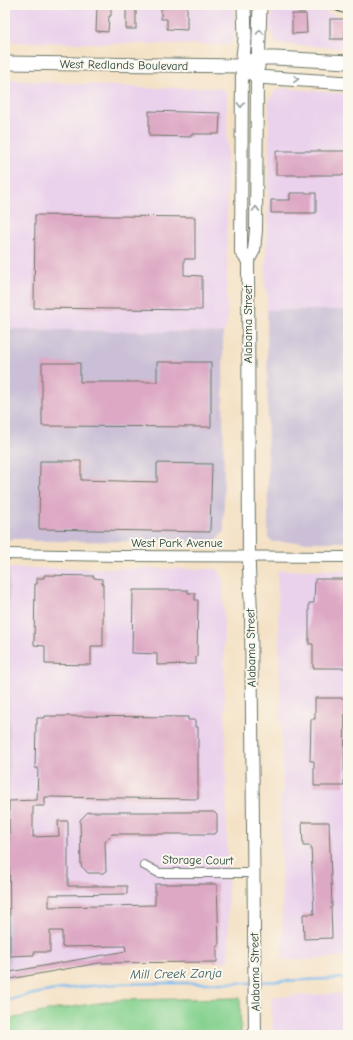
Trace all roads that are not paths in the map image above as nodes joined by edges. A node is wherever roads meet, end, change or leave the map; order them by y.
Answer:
1 (244, 5) edge
2 (260, 5) edge
3 (258, 58) junction
4 (348, 62) edge
5 (5, 63) edge
6 (242, 66) junction
7 (257, 77) junction
8 (348, 83) edge
9 (248, 261) junction
10 (5, 554) edge
11 (249, 557) junction
12 (348, 557) edge
13 (144, 865) dead end
14 (254, 872) junction
15 (255, 1035) edge

1 - 6 main road, Alabama Street
3 -> 2 main road, Alabama Street
3 - 4 main road, West Redlands Boulevard
3 - 6 main road, West Redlands Boulevard
3 - 7 main road, Alabama Street
5 - 6 main road, West Redlands Boulevard
6 - 7 main road
6 -> 9 main road, Alabama Street
7 -> 8 main road
9 -> 7 main road, Alabama Street
9 - 11 main road, Alabama Street
10 - 11 street, West Park Avenue
11 - 12 street, West Park Avenue
11 - 14 main road, Alabama Street
13 - 14 street, Storage Court
14 - 15 main road, Alabama Street

